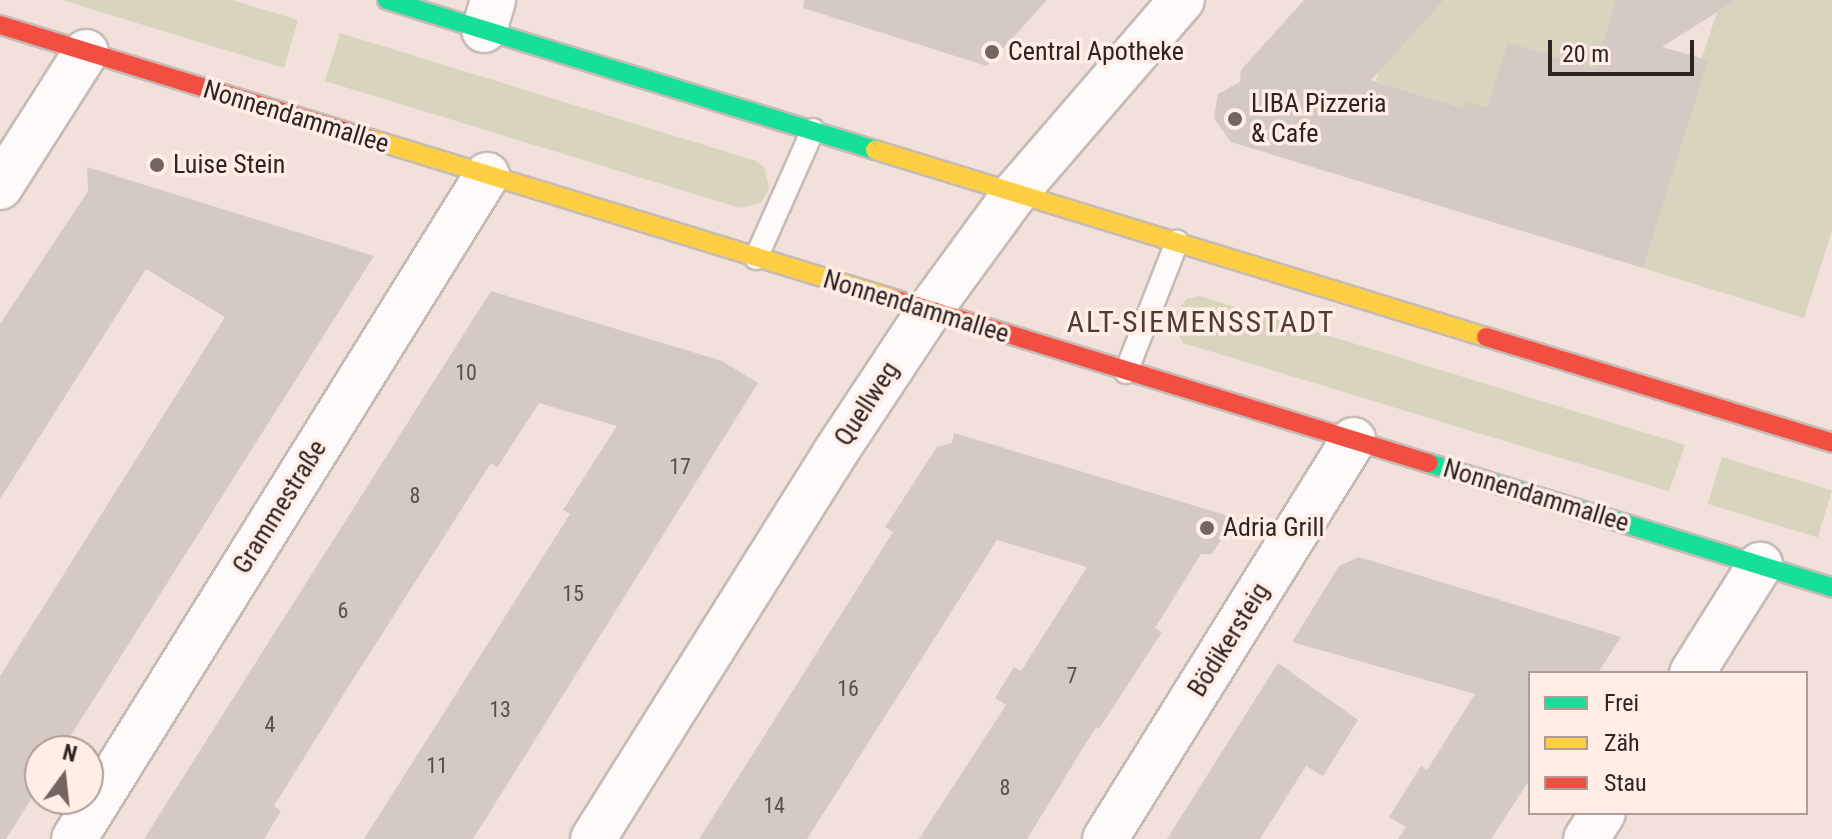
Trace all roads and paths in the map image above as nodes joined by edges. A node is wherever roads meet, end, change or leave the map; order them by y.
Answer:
1 (387, 0) edge
2 (1182, 0) edge
3 (489, 15) edge
4 (0, 25) edge
5 (86, 52) junction
6 (813, 130) junction
7 (487, 175) junction
8 (0, 187) edge
9 (1016, 192) junction
10 (1177, 242) junction
11 (756, 258) junction
12 (929, 311) junction
13 (1126, 372) junction
14 (1353, 440) junction
15 (1832, 443) edge
16 (1760, 565) junction
17 (1832, 587) edge
18 (1693, 671) edge
19 (1602, 815) edge
20 (74, 839) edge
21 (593, 839) edge
22 (1105, 839) edge
23 (1586, 839) edge

1 - 3 main road
2 - 9 street, Quellweg
3 - 6 main road
4 - 5 main road, Nonnendammallee
5 - 7 main road, Nonnendammallee
5 - 8 street
6 - 9 main road
6 - 11 lane
7 - 11 main road, Nonnendammallee
7 - 20 street, Grammestraße
9 - 10 main road
9 - 12 street, Quellweg
10 - 13 lane
10 - 15 main road
11 - 12 main road, Nonnendammallee
12 - 13 main road, Nonnendammallee
12 - 21 street, Quellweg
13 - 14 main road, Nonnendammallee
14 - 16 main road, Nonnendammallee
14 - 22 street, Bödikersteig
16 - 17 main road, Nonnendammallee
16 - 18 street
19 - 23 street

